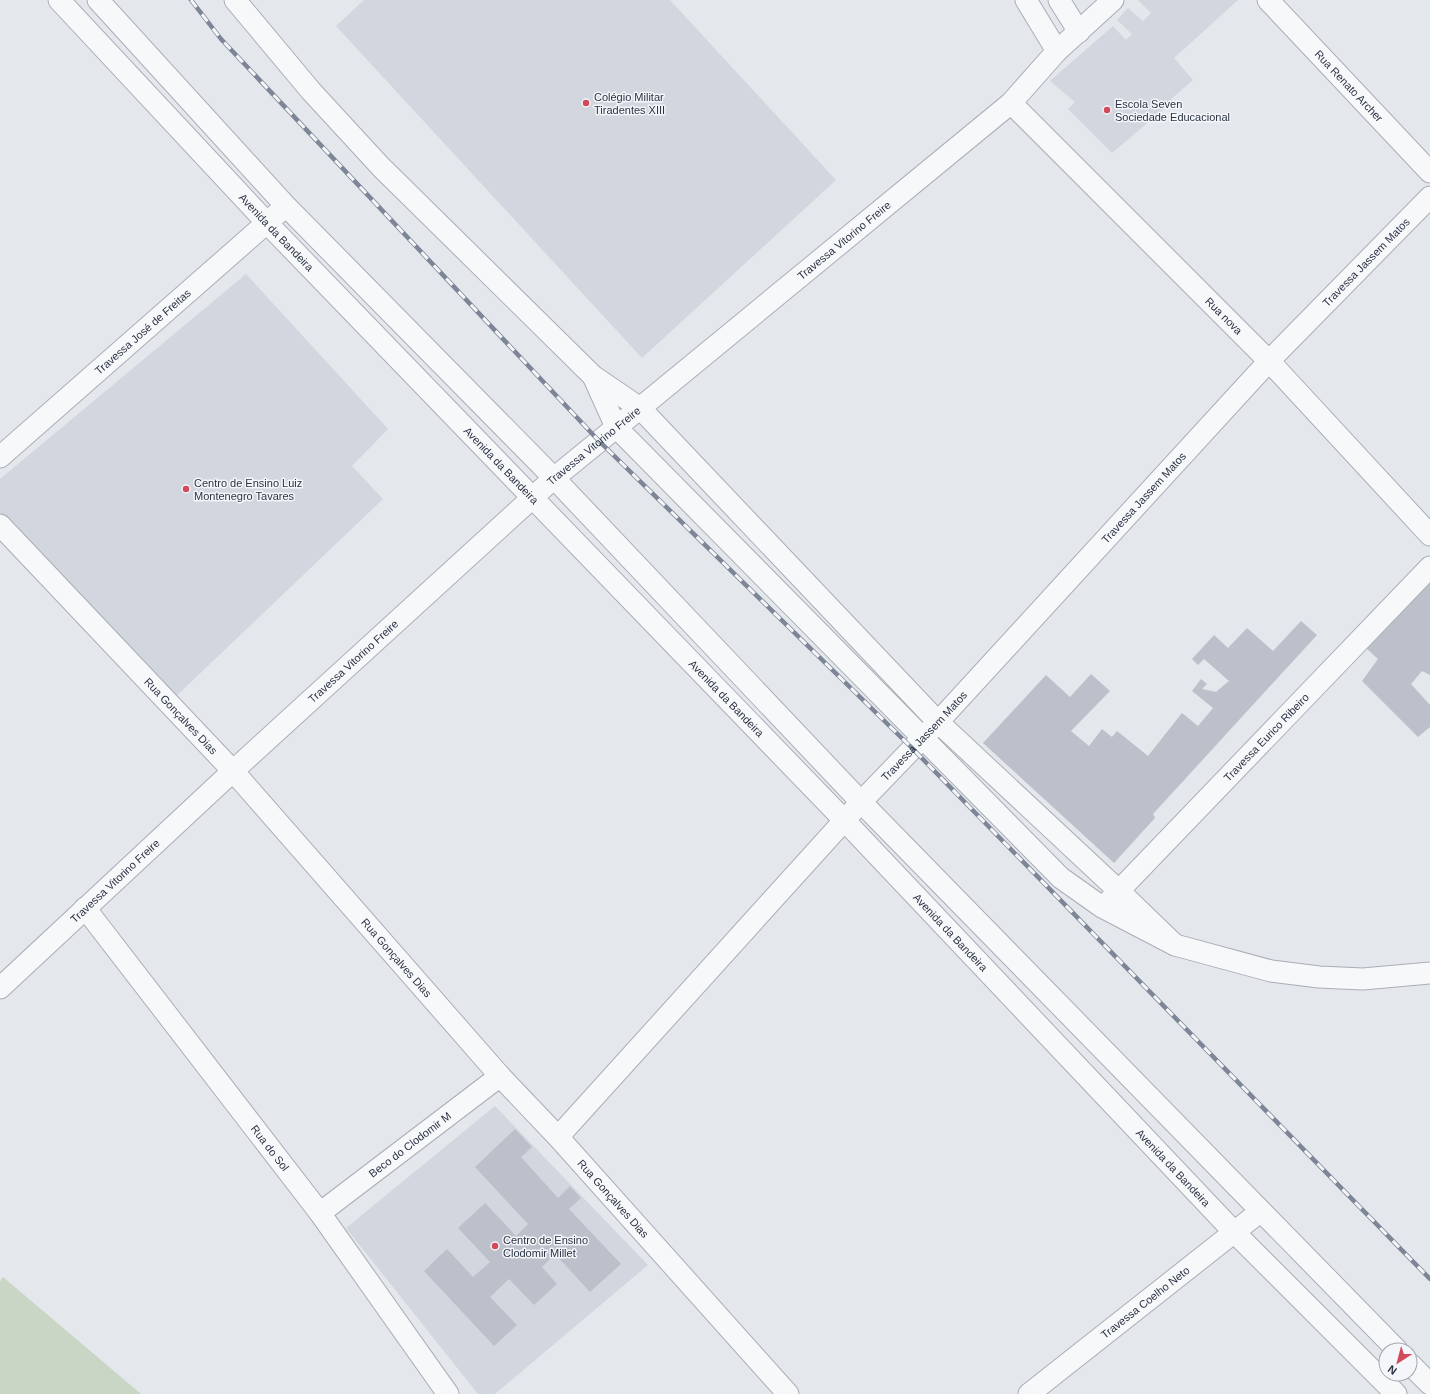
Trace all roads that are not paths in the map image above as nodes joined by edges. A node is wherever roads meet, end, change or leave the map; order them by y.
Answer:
1 (59, 0) edge
2 (98, 0) edge
3 (235, 0) edge
4 (1026, 0) edge
5 (1059, 0) edge
6 (1113, 0) edge
7 (1268, 0) edge
8 (1079, 32) junction
9 (1057, 51) junction
10 (1010, 103) junction
11 (1430, 172) edge
12 (1430, 197) edge
13 (285, 205) junction
14 (267, 223) junction
15 (1269, 361) junction
16 (593, 376) junction
17 (640, 408) junction
18 (616, 427) junction
19 (0, 457) edge
20 (554, 478) junction
21 (532, 498) junction
22 (0, 525) edge
23 (1430, 535) edge
24 (1430, 566) edge
25 (938, 722) junction
26 (922, 737) junction
27 (233, 771) junction
28 (861, 802) junction
29 (845, 821) junction
30 (1119, 891) junction
31 (1102, 907) junction
32 (85, 908) junction
33 (1175, 945) junction
34 (1430, 973) edge
35 (0, 988) edge
36 (500, 1076) junction
37 (558, 1136) junction
38 (1261, 1211) junction
39 (320, 1213) junction
40 (1234, 1232) junction
41 (1389, 1342) edge
42 (1418, 1372) edge
43 (1430, 1384) edge
44 (448, 1394) edge
45 (788, 1394) edge
46 (1029, 1394) edge
47 (1396, 1394) edge

1 - 14 street, Avenida da Bandeira
2 - 13 street
3 - 16 street
4 - 9 street
5 - 8 street
6 - 8 street, Travessa Vitorino Freire
7 - 11 street, Rua Renato Archer
8 - 9 street, Travessa Vitorino Freire
9 - 10 street, Travessa Vitorino Freire
10 - 15 street, Rua nova
10 - 17 street, Travessa Vitorino Freire
12 - 15 street, Travessa Jassem Matos
13 - 14 street, Travessa José de Freitas
13 - 20 street
14 - 19 street, Travessa José de Freitas
14 - 21 street, Avenida da Bandeira
15 - 23 street, Rua nova
15 - 25 street, Travessa Jassem Matos
16 - 17 street
16 - 18 street
17 - 18 street, Travessa Vitorino Freire
17 - 25 street
18 - 20 street, Travessa Vitorino Freire
18 - 26 street
20 - 21 street, Travessa Vitorino Freire
20 - 28 street
21 - 27 street, Travessa Vitorino Freire
21 - 29 street, Avenida da Bandeira
22 - 27 street, Rua Gonçalves Dias
24 - 30 street, Travessa Eurico Ribeiro
25 - 26 street, Travessa Jassem Matos
25 - 30 street
26 - 28 street, Travessa Jassem Matos
26 - 31 street
27 - 32 street, Travessa Vitorino Freire
27 - 36 street, Rua Gonçalves Dias
28 - 29 street, Travessa Jassem Matos
28 - 38 street
29 - 37 street, Travessa Jassem Matos
29 - 40 street, Avenida da Bandeira
30 - 31 street, Travessa Eurico Ribeiro
30 - 33 street
31 - 33 street
32 - 35 street, Travessa Vitorino Freire
32 - 39 street, Rua do Sol
33 - 34 street
36 - 37 street, Rua Gonçalves Dias
36 - 39 street, Beco do Clodomir M
37 - 45 street, Rua Gonçalves Dias
38 - 40 street, Travessa Coelho Neto
38 - 41 street
39 - 44 street, Rua do Sol
40 - 46 street, Travessa Coelho Neto
40 - 47 street, Avenida da Bandeira
42 - 43 street

